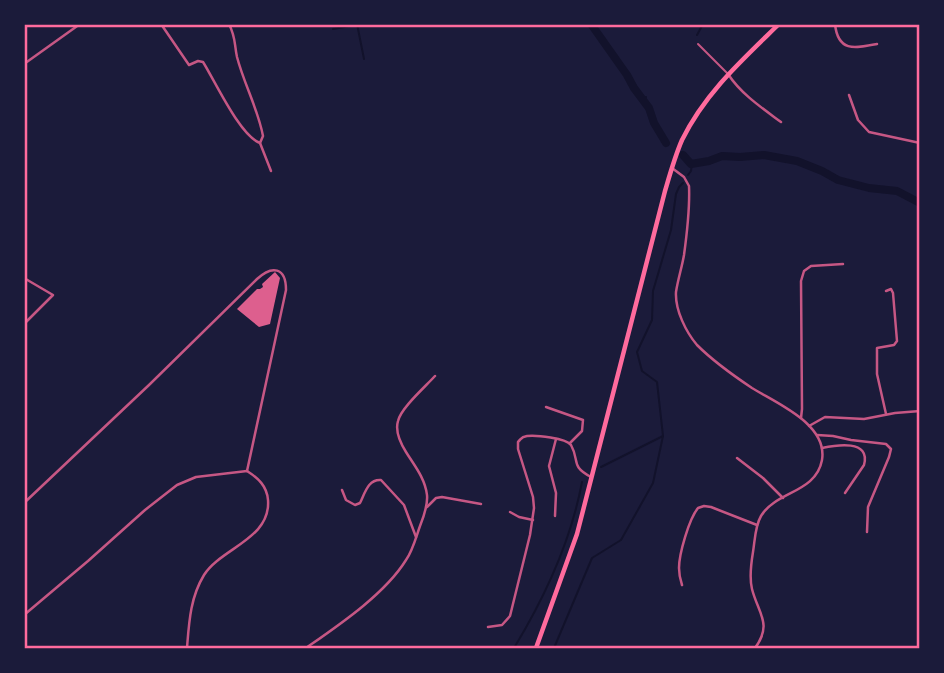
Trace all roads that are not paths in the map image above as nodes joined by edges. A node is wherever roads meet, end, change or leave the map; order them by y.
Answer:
1 (80, 24) edge
2 (161, 24) edge
3 (229, 24) edge
4 (779, 24) edge
5 (835, 24) edge
6 (698, 44) dead end
7 (877, 44) dead end
8 (24, 64) edge
9 (728, 74) junction
10 (849, 95) dead end
11 (781, 122) dead end
12 (260, 143) junction
13 (919, 143) edge
14 (672, 168) junction
15 (271, 171) dead end
16 (843, 264) dead end
17 (24, 278) edge
18 (886, 291) dead end
19 (24, 324) edge
20 (435, 376) dead end
21 (546, 407) dead end
22 (919, 411) edge
23 (886, 414) junction
24 (801, 418) junction
25 (809, 426) junction
26 (817, 435) junction
27 (556, 439) junction
28 (570, 443) junction
29 (822, 448) junction
30 (737, 458) dead end
31 (247, 471) junction
32 (592, 478) junction
33 (342, 490) dead end
34 (845, 493) dead end
35 (783, 498) junction
36 (24, 503) edge
37 (481, 504) dead end
38 (426, 508) junction
39 (510, 512) dead end
40 (555, 516) dead end
41 (533, 520) junction
42 (758, 526) junction
43 (867, 532) dead end
44 (416, 537) junction
45 (682, 585) dead end
46 (24, 615) edge
47 (488, 626) dead end
48 (187, 649) edge
49 (306, 649) edge
50 (536, 649) edge
51 (755, 649) edge

1 - 8 street
2 - 12 street
3 - 12 street
4 - 9 main road
5 - 7 street
6 - 9 lane
9 - 11 street
9 - 14 main road
10 - 13 street
12 - 15 street
14 - 24 street
14 - 32 main road
16 - 24 street
17 - 19 street
18 - 23 street
20 - 38 street
21 - 28 street
22 - 23 street
23 - 25 street
24 - 25 street
25 - 26 street
26 - 29 street
26 - 43 street
27 - 28 street
27 - 40 street
27 - 41 street
28 - 32 street
29 - 34 street
29 - 35 street
30 - 35 street
31 - 36 street
31 - 46 street
31 - 48 street
32 - 50 main road
33 - 44 street
35 - 42 street
37 - 38 street
38 - 44 street
39 - 41 street
41 - 47 street
42 - 45 street
42 - 51 street
44 - 49 street

